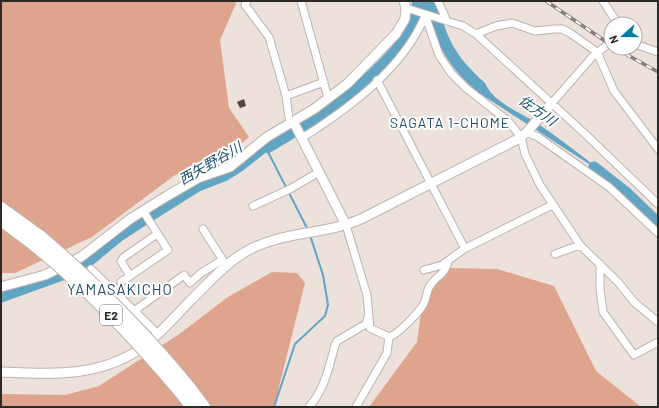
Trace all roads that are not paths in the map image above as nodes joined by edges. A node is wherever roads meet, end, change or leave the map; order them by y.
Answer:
1 (247, 1) edge
2 (301, 1) edge
3 (438, 1) edge
4 (602, 1) edge
5 (407, 6) edge
6 (425, 15) junction
7 (612, 16) edge
8 (446, 21) junction
9 (476, 34) junction
10 (643, 47) edge
11 (603, 48) edge
12 (597, 52) junction
13 (658, 52) edge
14 (378, 80) junction
15 (324, 82) junction
16 (286, 96) junction
17 (328, 98) junction
18 (552, 103) junction
19 (293, 121) junction
20 (525, 133) junction
21 (302, 138) junction
22 (658, 149) edge
23 (319, 172) junction
24 (432, 183) junction
25 (658, 204) edge
26 (552, 205) junction
27 (253, 206) dead end
28 (1, 208) edge
29 (144, 212) junction
30 (1, 220) edge
31 (346, 225) junction
32 (203, 229) dead end
33 (658, 233) edge
34 (157, 234) junction
35 (37, 241) junction
36 (580, 245) junction
37 (464, 249) junction
38 (555, 254) dead end
39 (448, 261) junction
40 (225, 263) junction
41 (600, 264) junction
42 (90, 269) dead end
43 (424, 270) dead end
44 (130, 276) junction
45 (121, 282) dead end
46 (1, 287) edge
47 (134, 311) junction
48 (369, 317) junction
49 (658, 321) edge
50 (158, 334) junction
51 (389, 337) junction
52 (658, 342) edge
53 (1, 372) edge
54 (185, 390) junction
55 (192, 407) edge
56 (204, 407) edge
57 (309, 407) edge
58 (356, 407) edge

1 - 16 street
2 - 15 street
3 - 8 street
4 - 7 street
5 - 6 street
5 - 17 street
6 - 8 street
6 - 14 street
6 - 20 street
8 - 9 street
9 - 12 street
9 - 18 street
10 - 13 street
11 - 12 street
12 - 18 street
12 - 22 street
14 - 21 street
14 - 24 street
15 - 16 street
15 - 17 street
16 - 19 street
17 - 19 street
18 - 20 street
18 - 25 street
19 - 21 street
19 - 29 street
20 - 24 street
20 - 26 street
20 - 33 street
21 - 23 street
23 - 27 street
23 - 31 street
24 - 31 street
24 - 37 street
26 - 36 street
26 - 37 street
28 - 35 highway, E2
29 - 34 street
29 - 46 street
30 - 35 highway, E2
31 - 40 street
31 - 48 street
32 - 40 street
34 - 44 street
34 - 44 street
35 - 54 highway, E2, bridge
36 - 38 street
36 - 41 street
37 - 39 street
39 - 43 street
39 - 51 street
40 - 47 street
40 - 50 street
41 - 49 street
41 - 52 street
42 - 47 street
44 - 45 street
47 - 50 street
48 - 51 street
48 - 57 street
50 - 53 street
51 - 58 street
54 - 55 highway, E2
54 - 56 highway, E2

